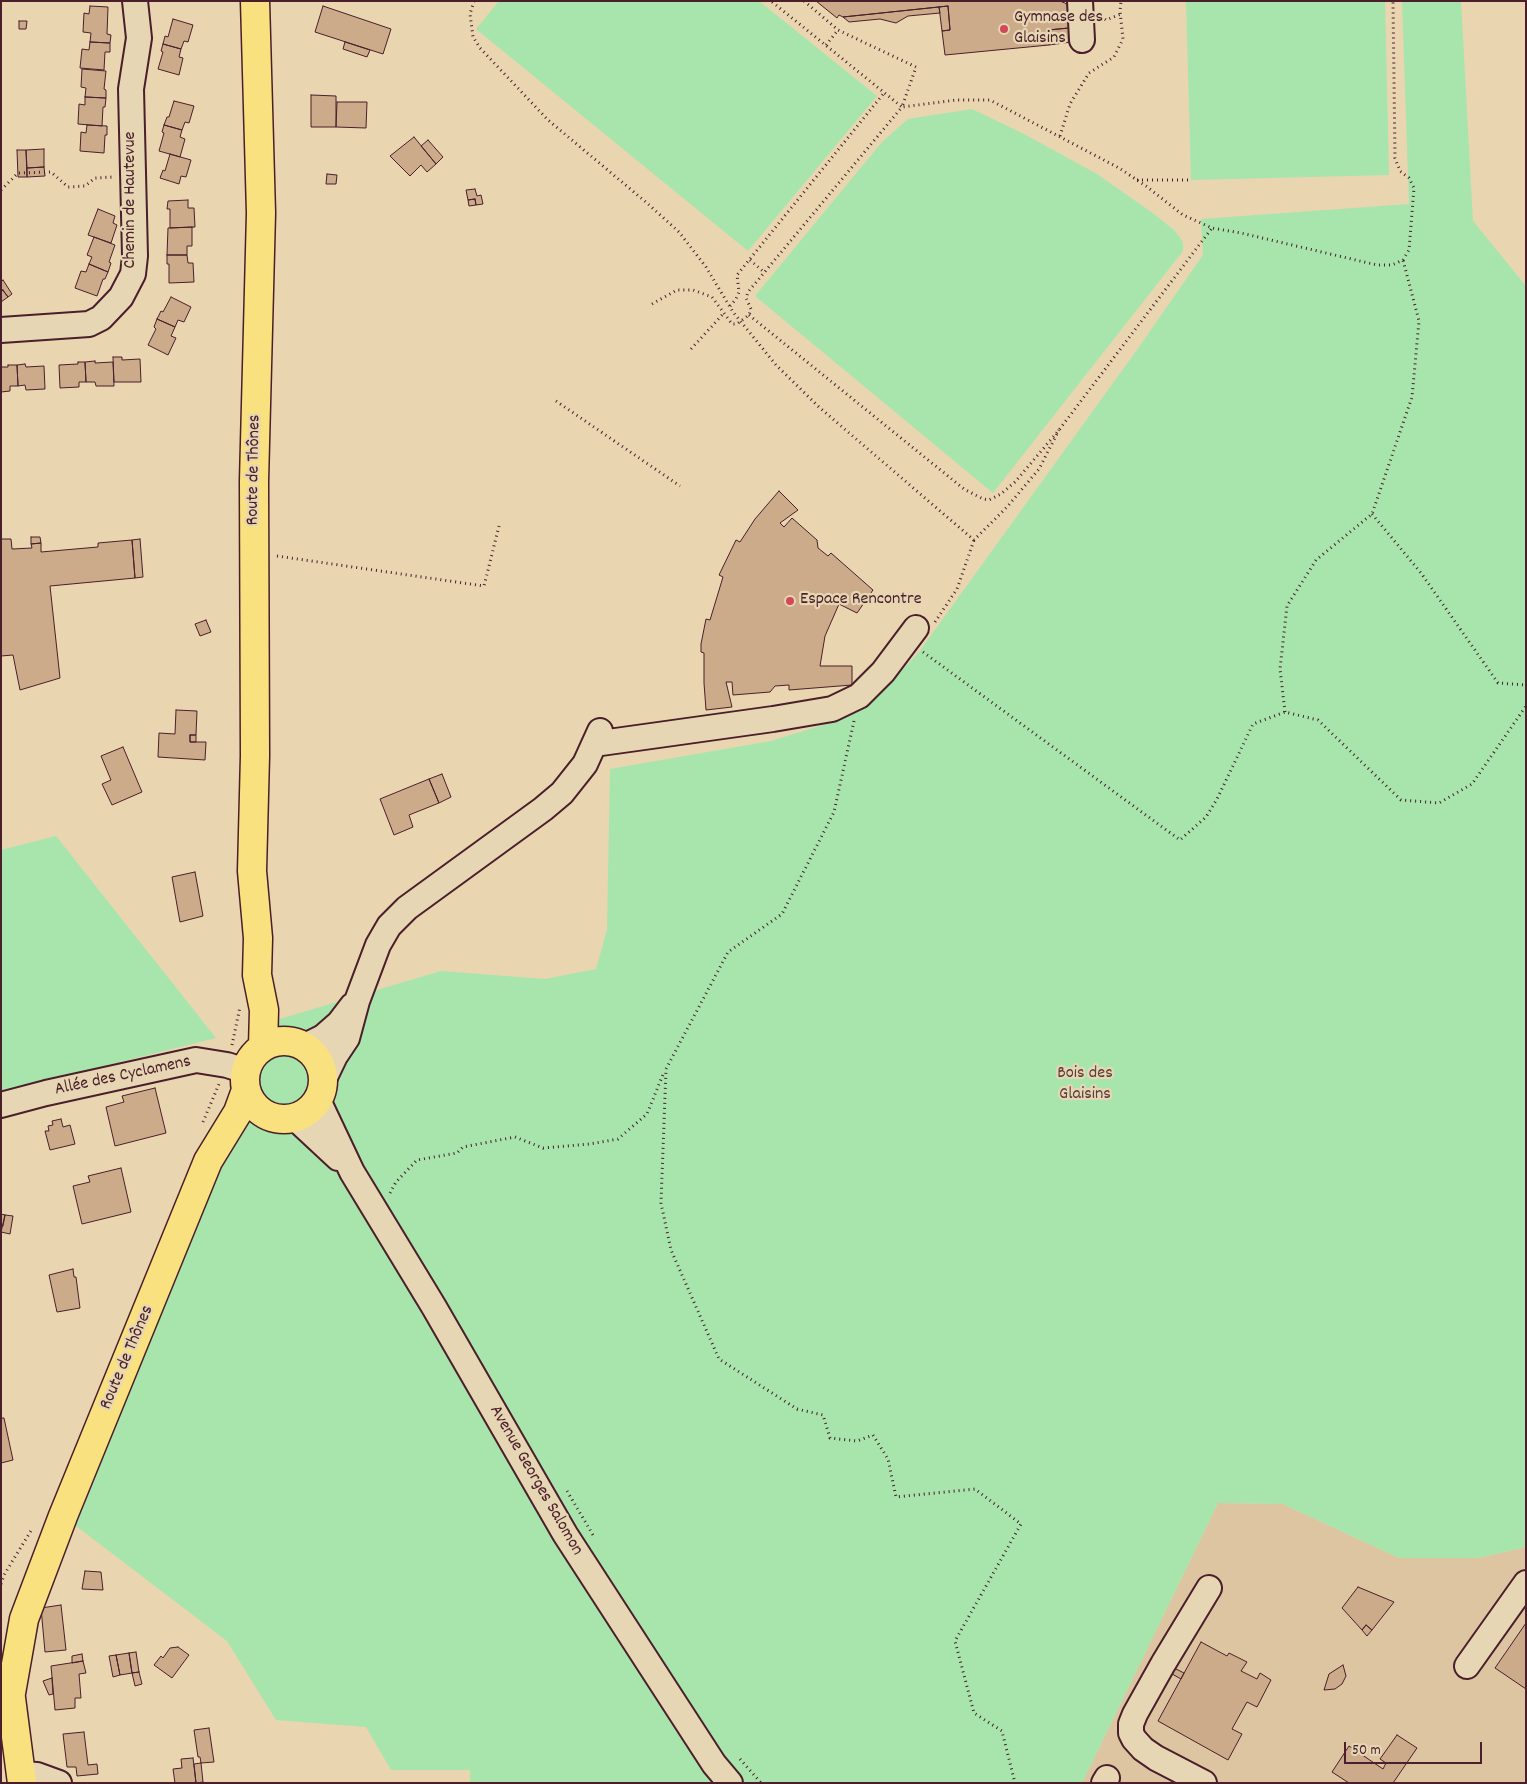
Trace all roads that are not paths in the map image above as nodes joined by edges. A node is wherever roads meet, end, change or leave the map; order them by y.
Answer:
1 (135, 1) edge
2 (255, 1) edge
3 (1080, 1) edge
4 (1082, 40) dead end
5 (1, 330) edge
6 (919, 631) road end
7 (258, 938) junction
8 (357, 1001) junction
9 (298, 1043) junction
10 (263, 1047) junction
11 (240, 1075) junction
12 (321, 1090) junction
13 (1, 1105) edge
14 (284, 1118) junction
15 (352, 1172) junction
16 (194, 1200) junction
17 (1526, 1583) edge
18 (1209, 1588) dead end
19 (1467, 1666) dead end
20 (22, 1778) edge
21 (59, 1783) edge
22 (730, 1783) edge
23 (1204, 1783) edge

1 - 5 street, Chemin de Hautevue
2 - 7 main road, Route de Thônes
3 - 4 street
6 - 8 street
7 - 9 main road, Route de Thônes
7 - 10 main road, Route de Thônes
8 - 9 street
8 - 12 street
9 - 10 main road
9 - 12 main road
10 - 11 main road
11 - 13 street, Allée des Cyclamens
11 - 14 main road
11 - 16 main road, Route de Thônes
12 - 14 main road
12 - 15 street, Avenue Georges Salomon
14 - 15 street, Avenue Georges Salomon
14 - 16 main road, Route de Thônes
15 - 22 street, Avenue Georges Salomon
16 - 20 main road, Route de Thônes
17 - 19 street
18 - 23 street
20 - 21 street

